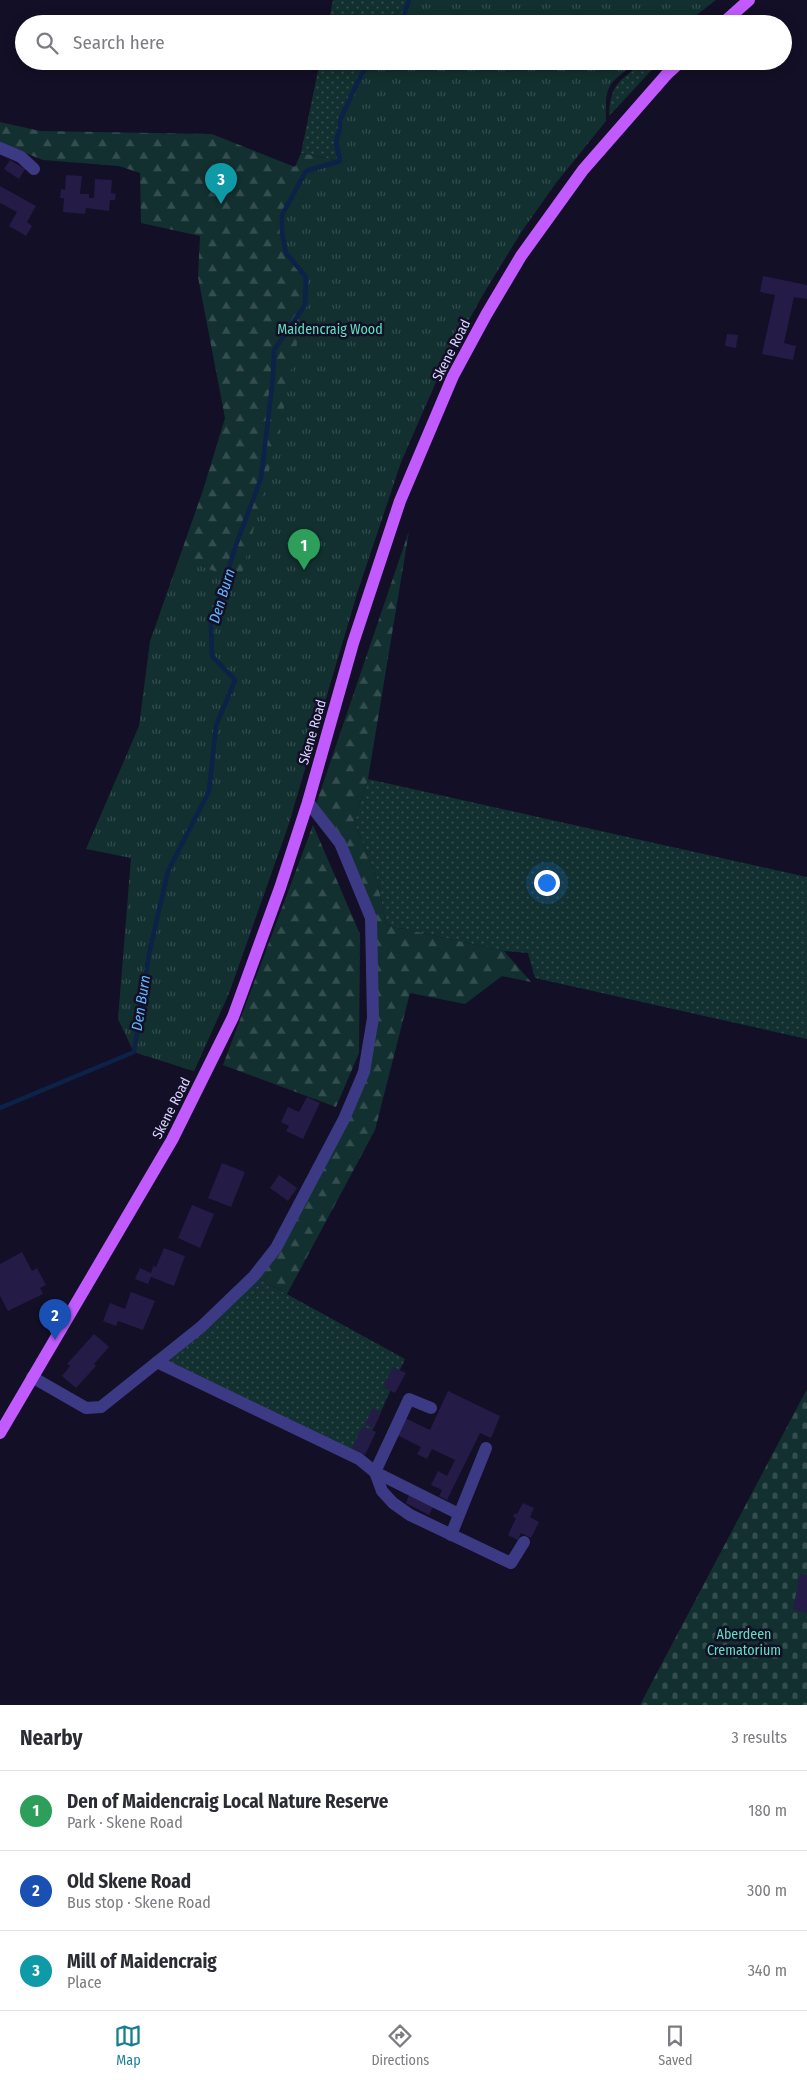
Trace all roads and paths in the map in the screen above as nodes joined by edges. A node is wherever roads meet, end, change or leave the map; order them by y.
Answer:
1 (749, 0) edge
2 (732, 15) edge
3 (672, 70) edge
4 (0, 148) edge
5 (34, 169) dead end
6 (308, 802) junction
7 (157, 1362) junction
8 (32, 1377) junction
9 (431, 1408) dead end
10 (1, 1430) edge
11 (486, 1448) dead end
12 (375, 1472) junction
13 (459, 1514) junction
14 (451, 1535) junction
15 (524, 1542) dead end

1 - 2 main road
3 - 6 main road, Skene Road
4 - 5 street
6 - 7 street
6 - 8 main road, Skene Road
7 - 8 street
7 - 12 street
8 - 10 main road, Skene Road
9 - 12 street
11 - 13 street
12 - 13 street
12 - 14 street
13 - 14 street
14 - 15 street

